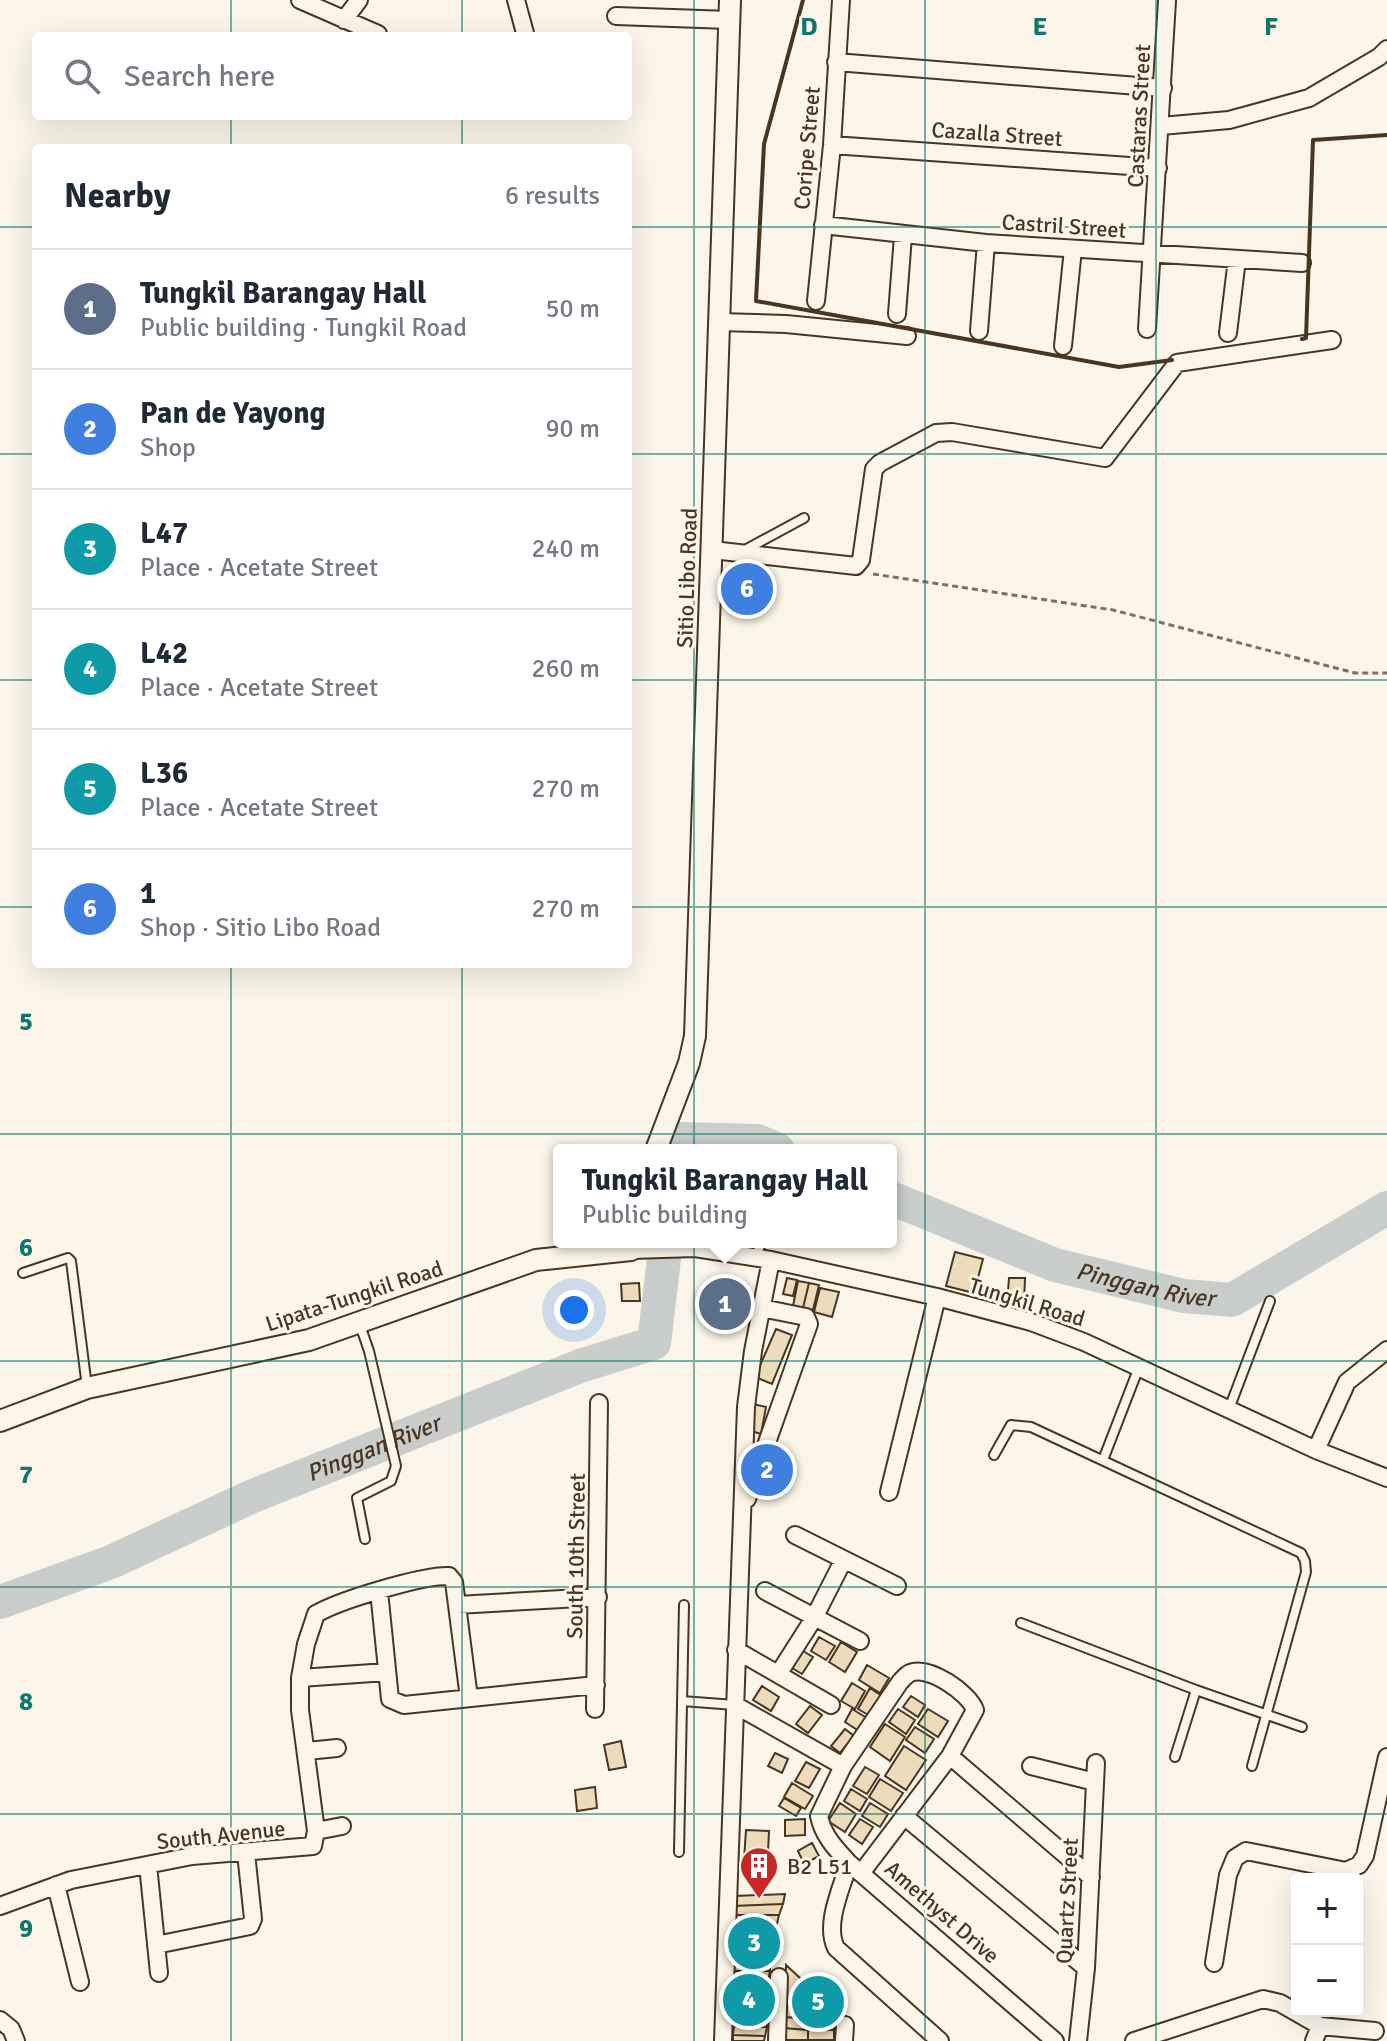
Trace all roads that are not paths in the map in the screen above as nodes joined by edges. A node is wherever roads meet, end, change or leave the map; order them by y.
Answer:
1 (300, 0) edge
2 (359, 0) edge
3 (516, 0) edge
4 (841, 0) edge
5 (1148, 0) edge
6 (1172, 1) edge
7 (729, 10) edge
8 (616, 16) dead end
9 (344, 20) junction
10 (373, 32) edge
11 (525, 32) edge
12 (1387, 49) edge
13 (836, 62) junction
14 (1163, 88) junction
15 (1161, 126) junction
16 (832, 145) junction
17 (1158, 168) junction
18 (823, 225) junction
19 (903, 236) junction
20 (986, 243) junction
21 (1073, 249) junction
22 (1153, 254) junction
23 (1237, 259) junction
24 (1302, 263) dead end
25 (816, 301) dead end
26 (897, 314) dead end
27 (719, 322) junction
28 (1147, 329) dead end
29 (979, 331) dead end
30 (1228, 333) dead end
31 (907, 336) dead end
32 (1332, 340) dead end
33 (1063, 346) dead end
34 (804, 518) dead end
35 (712, 550) junction
36 (739, 554) junction
37 (658, 1144) edge
38 (627, 1248) edge
39 (695, 1248) edge
40 (762, 1253) edge
41 (23, 1273) dead end
42 (937, 1297) junction
43 (1270, 1301) dead end
44 (762, 1308) junction
45 (359, 1323) junction
46 (1387, 1350) edge
47 (1139, 1367) junction
48 (87, 1388) junction
49 (599, 1403) dead end
50 (1229, 1409) junction
51 (0, 1421) edge
52 (1316, 1450) junction
53 (994, 1455) dead end
54 (1103, 1460) junction
55 (1387, 1478) edge
56 (889, 1492) dead end
57 (741, 1516) junction
58 (795, 1535) dead end
59 (365, 1539) dead end
60 (843, 1561) junction
61 (897, 1586) dead end
62 (379, 1591) junction
63 (765, 1591) dead end
64 (598, 1597) junction
65 (457, 1605) junction
66 (684, 1605) dead end
67 (814, 1618) junction
68 (1021, 1623) dead end
69 (860, 1641) dead end
70 (736, 1650) junction
71 (387, 1672) junction
72 (779, 1673) junction
73 (300, 1678) junction
74 (596, 1685) junction
75 (1196, 1690) junction
76 (469, 1698) junction
77 (682, 1701) junction
78 (735, 1705) junction
79 (831, 1705) dead end
80 (595, 1709) dead end
81 (1266, 1715) junction
82 (1302, 1727) dead end
83 (337, 1748) dead end
84 (307, 1751) junction
85 (950, 1756) junction
86 (1175, 1757) dead end
87 (1387, 1757) edge
88 (1096, 1763) dead end
89 (843, 1766) junction
90 (1031, 1766) dead end
91 (1252, 1766) dead end
92 (1095, 1782) junction
93 (904, 1816) junction
94 (1381, 1816) edge
95 (342, 1826) dead end
96 (316, 1831) junction
97 (679, 1852) dead end
98 (246, 1853) junction
99 (148, 1865) junction
100 (856, 1867) junction
101 (1091, 1877) junction
102 (56, 1885) junction
103 (0, 1906) edge
104 (156, 1945) junction
105 (1214, 1963) dead end
106 (1086, 1968) junction
107 (159, 1973) dead end
108 (779, 1977) dead end
109 (80, 1982) dead end
110 (0, 2020) edge
111 (1375, 2031) dead end
112 (1317, 2033) edge
113 (16, 2041) edge
114 (723, 2041) edge
115 (777, 2041) edge
116 (940, 2041) edge
117 (1055, 2041) edge
118 (1078, 2041) edge
119 (1134, 2041) edge

1 - 9 street
2 - 9 street
3 - 11 street
4 - 13 street, Coripe Street
5 - 6 street
6 - 14 street, Castaras Street
7 - 8 street
7 - 27 street, Sitio Libo Road
9 - 10 street
12 - 15 street
13 - 14 street
13 - 16 street, Coripe Street
14 - 15 street, Castaras Street
15 - 17 street, Castaras Street
16 - 17 street, Cazalla Street
16 - 18 street, Coripe Street
17 - 22 street, Castaras Street
18 - 19 street, Castril Street
18 - 25 street, Coripe Street
19 - 20 street, Castril Street
19 - 26 street
20 - 21 street, Castril Street
20 - 29 street
21 - 22 street, Castril Street
21 - 33 street
22 - 23 street, Castril Street
22 - 28 street, Castaras Street
23 - 24 street, Castril Street
23 - 30 street
27 - 31 street
27 - 35 street, Sitio Libo Road
32 - 36 street
34 - 36 lane
35 - 36 street
35 - 37 street, Sitio Libo Road
38 - 45 street, Lipata-Tungkil Road
39 - 40 street, Tungkil Road
40 - 42 street, Tungkil Road
40 - 44 street
41 - 48 lane
42 - 47 street, Tungkil Road
42 - 56 street
43 - 50 lane
44 - 57 street
44 - 57 street
45 - 48 street, Lipata-Tungkil Road
45 - 59 lane
46 - 52 street
47 - 50 street, Tungkil Road
47 - 54 lane
48 - 51 street, Lipata-Tungkil Road
49 - 64 street, South 10th Street
50 - 52 street, Tungkil Road
52 - 55 street, Tungkil Road
53 - 54 lane
54 - 81 lane
57 - 70 street
58 - 60 street
60 - 61 street
60 - 67 street
62 - 65 street
62 - 71 street
62 - 73 street, South Avenue
63 - 67 street
64 - 65 street
64 - 74 street, South 10th Street
65 - 76 street
66 - 77 lane
67 - 69 street
67 - 72 street
68 - 75 lane
70 - 72 street
70 - 78 street
71 - 73 street
71 - 76 street
72 - 79 street
73 - 84 street, South Avenue
74 - 76 street
74 - 80 street, South 10th Street
75 - 81 lane
75 - 86 lane
77 - 78 lane
77 - 97 lane
78 - 89 street
78 - 114 street
81 - 82 lane
81 - 91 lane
83 - 84 street
84 - 96 street, South Avenue
85 - 89 street, Amethyst Drive
85 - 93 street
85 - 101 street
87 - 94 street
88 - 92 street, Quartz Street
89 - 100 street, Amethyst Drive
90 - 92 street
92 - 101 street, Quartz Street
93 - 100 street
93 - 106 street
94 - 105 street
95 - 96 street
96 - 98 street, South Avenue
98 - 99 street, South Avenue
98 - 104 street
99 - 102 street, South Avenue
99 - 104 street
100 - 116 street
100 - 117 street, Amethyst Drive
101 - 106 street, Quartz Street
102 - 103 street, South Avenue
102 - 109 street
104 - 107 street
106 - 118 street, Quartz Street
108 - 115 street
110 - 113 street
111 - 112 street
112 - 119 street

